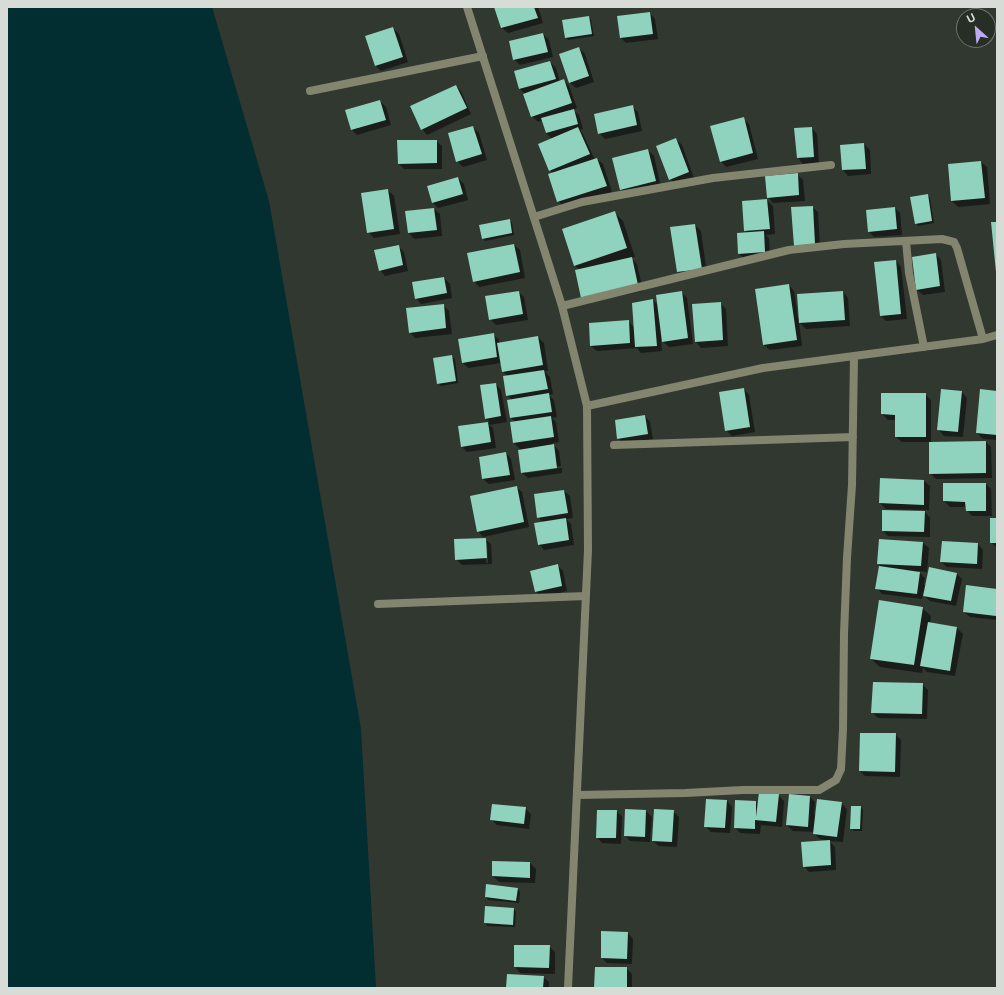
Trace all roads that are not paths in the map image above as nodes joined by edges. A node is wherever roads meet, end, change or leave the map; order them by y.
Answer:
1 (467, 7) edge
2 (483, 56) junction
3 (310, 91) dead end
4 (830, 165) dead end
5 (534, 217) junction
6 (906, 241) junction
7 (562, 306) junction
8 (997, 336) edge
9 (983, 339) junction
10 (924, 347) junction
11 (854, 357) junction
12 (587, 406) junction
13 (853, 437) junction
14 (614, 444) dead end
15 (586, 596) junction
16 (378, 604) dead end
17 (577, 795) junction
18 (568, 988) edge

1 - 2 street
2 - 3 street
2 - 5 street
4 - 5 street
5 - 7 street
6 - 7 street
6 - 9 street
6 - 10 street
7 - 12 street
8 - 9 street
9 - 10 street
10 - 11 street
11 - 12 street
11 - 13 street
12 - 15 street
13 - 14 street
13 - 17 street
15 - 16 street
15 - 17 street
17 - 18 street

